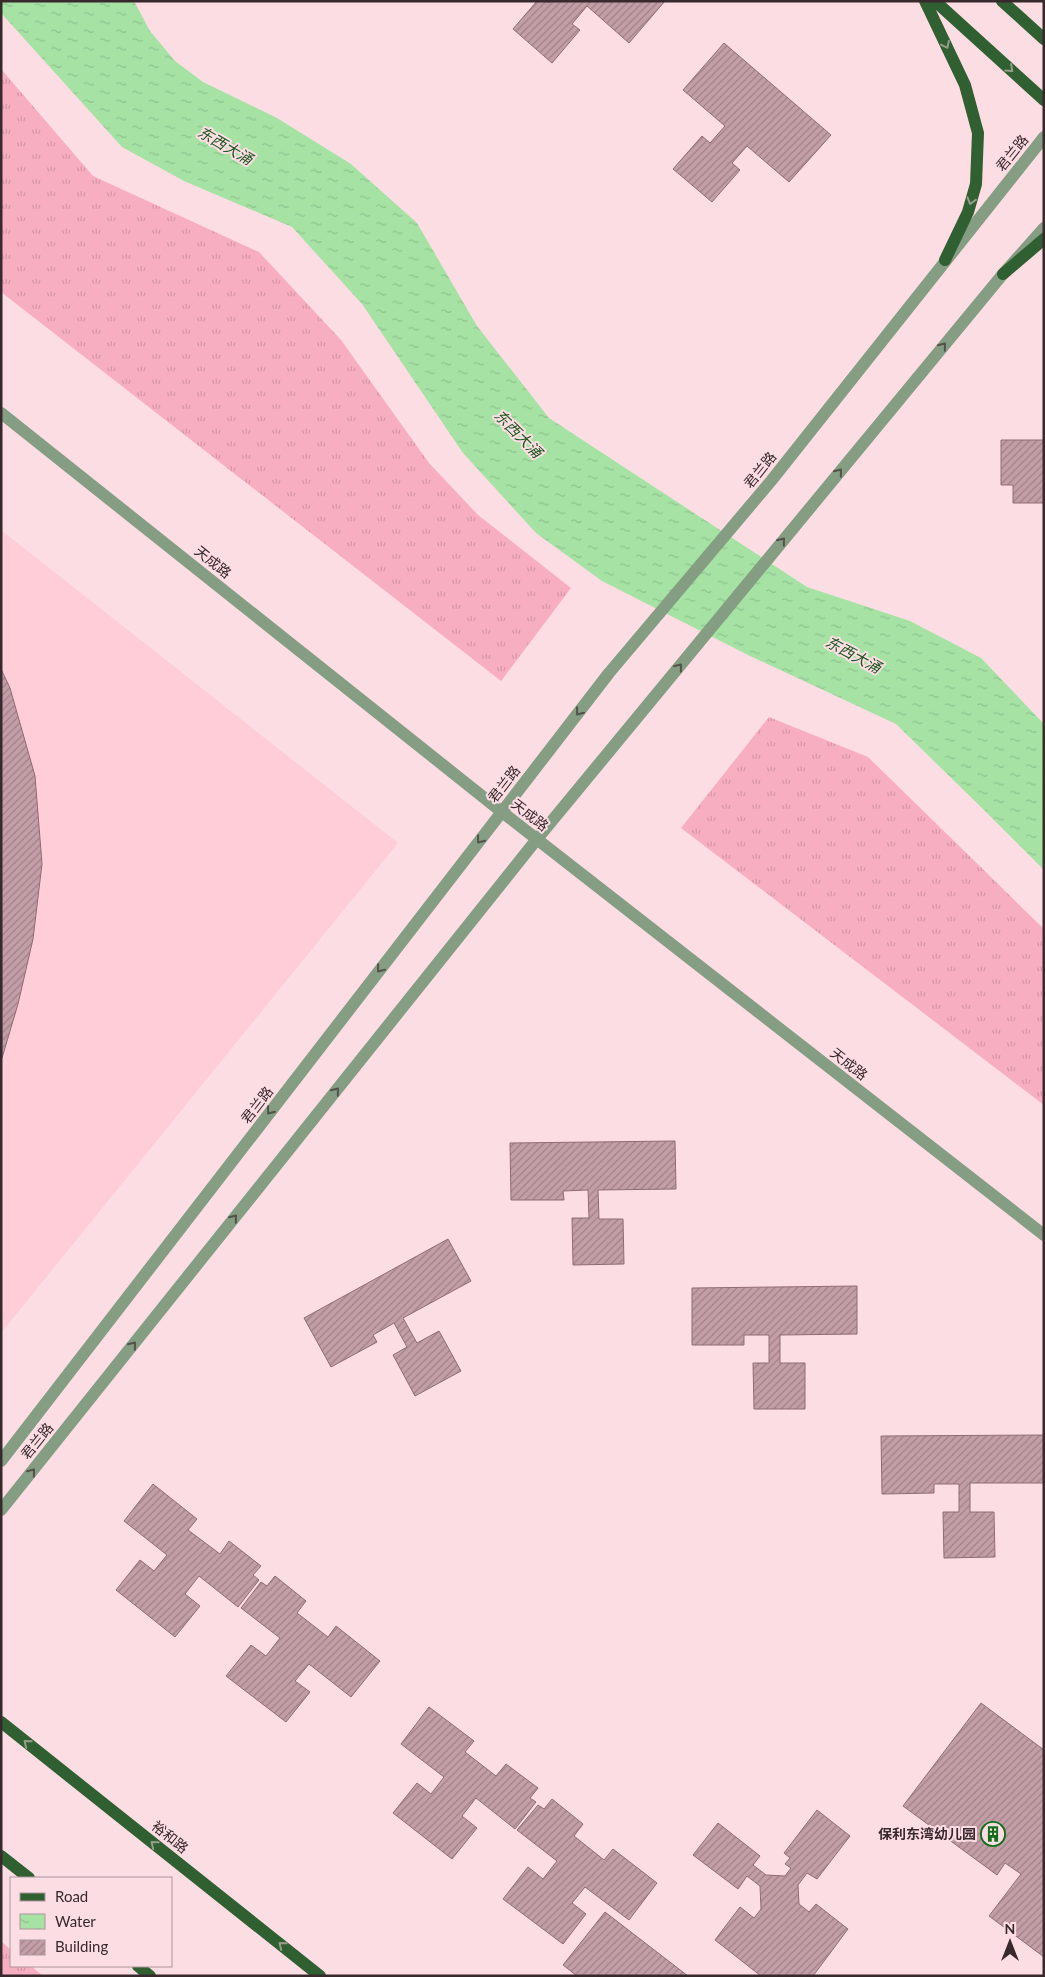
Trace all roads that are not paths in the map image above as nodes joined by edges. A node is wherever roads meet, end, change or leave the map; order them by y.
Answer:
1 (925, 1) edge
2 (935, 1) edge
3 (1002, 1) edge
4 (1044, 39) edge
5 (1044, 100) edge
6 (1044, 137) edge
7 (1044, 228) edge
8 (1044, 239) edge
9 (945, 260) junction
10 (1003, 274) junction
11 (1, 413) edge
12 (502, 812) junction
13 (537, 839) junction
14 (1044, 1235) edge
15 (1, 1461) edge
16 (1, 1510) edge
17 (1, 1722) edge
18 (1, 1856) edge
19 (28, 1877) edge
20 (139, 1967) edge
21 (150, 1976) edge
22 (320, 1976) edge

1 -> 9 main road
2 -> 5 main road
3 - 4 main road
6 - 9 street, 君兰路
7 - 10 street, 君兰路
8 - 10 main road
9 -> 12 street, 君兰路
13 -> 10 street, 君兰路
11 - 12 street, 天成路
12 - 13 street, 天成路
12 -> 15 street, 君兰路
13 - 14 street, 天成路
16 -> 13 street, 君兰路
22 -> 17 main road, 裕和路
18 - 19 main road
20 - 21 main road

